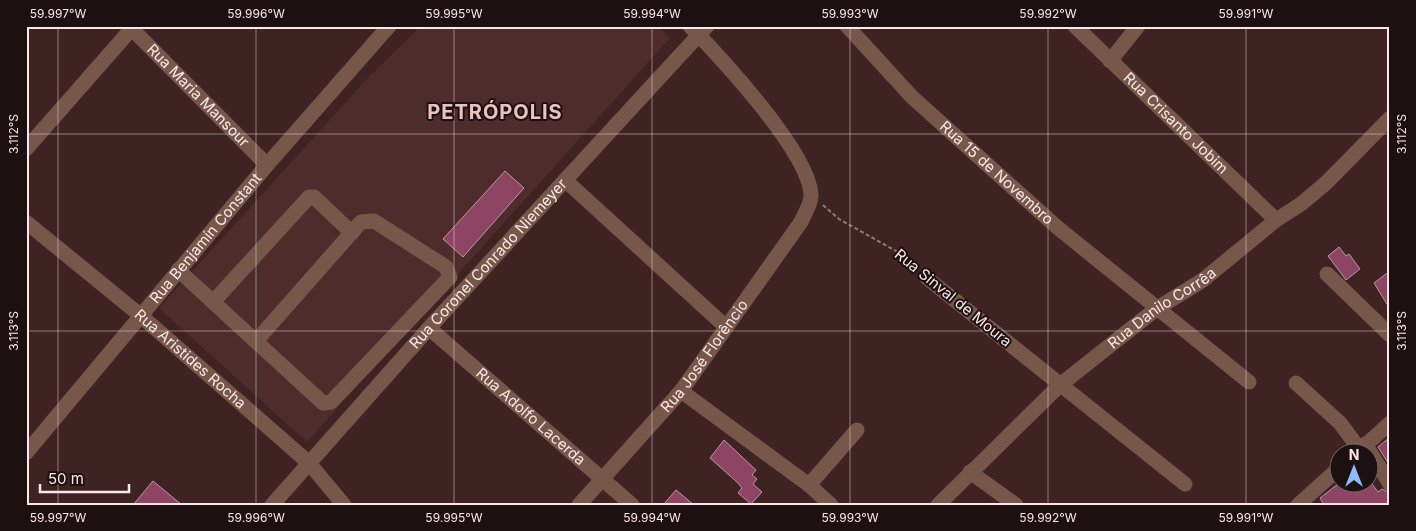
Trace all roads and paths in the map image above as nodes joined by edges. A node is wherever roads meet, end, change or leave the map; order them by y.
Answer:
1 (389, 26) edge
2 (847, 26) edge
3 (1075, 26) edge
4 (1138, 26) edge
5 (131, 27) edge
6 (698, 29) edge
7 (1110, 60) junction
8 (1388, 124) edge
9 (26, 149) edge
10 (267, 165) junction
11 (565, 180) junction
12 (812, 196) junction
13 (1276, 220) junction
14 (26, 222) edge
15 (352, 233) junction
16 (178, 270) junction
17 (1327, 274) dead end
18 (927, 278) joint
19 (213, 302) junction
20 (1156, 309) junction
21 (140, 315) junction
22 (726, 327) junction
23 (430, 328) junction
24 (1390, 336) edge
25 (256, 341) junction
26 (1250, 382) dead end
27 (1296, 384) dead end
28 (1060, 385) junction
29 (681, 391) junction
30 (1390, 424) edge
31 (857, 430) dead end
32 (1356, 444) edge
33 (1366, 444) edge
34 (26, 453) edge
35 (309, 464) junction
36 (1378, 470) edge
37 (970, 472) junction
38 (1328, 478) edge
39 (602, 480) junction
40 (1185, 484) dead end
41 (1390, 484) edge
42 (809, 485) junction
43 (272, 505) edge
44 (344, 505) edge
45 (579, 505) edge
46 (632, 505) edge
47 (831, 505) edge
48 (938, 505) edge
49 (1016, 505) edge
50 (1298, 505) edge

1 - 10 street, Rua Benjamín Constant
2 - 20 street, Rua 15 de Novembro
3 - 7 street, Rua Crisanto Jobim
4 - 7 street
5 - 9 street
5 - 10 street, Rua Maria Mansour
6 - 11 street, Rua Coronel Conrado Niemeyer
6 - 12 street
7 - 13 street, Rua Crisanto Jobim
8 - 13 street, Rua Danilo Corrêa
10 - 16 street, Rua Benjamín Constant
11 - 22 street
11 - 23 street, Rua Coronel Conrado Niemeyer
12 - 18 path, Rua Sinval de Moura
12 - 22 street, Rua José Florêncio
13 - 20 street, Rua Danilo Corrêa
14 - 21 street, Rua Aristides Rocha
15 - 19 street
15 - 25 street
15 - 25 street
16 - 19 street
16 - 21 street, Rua Benjamín Constant
17 - 24 street
18 - 28 street, Rua Sinval de Moura
19 - 25 street
20 - 26 street, Rua 15 de Novembro
20 - 28 street, Rua Danilo Corrêa
21 - 34 street, Rua Benjamín Constant
21 - 35 street, Rua Aristides Rocha
22 - 29 street, Rua José Florêncio
23 - 35 street, Rua Coronel Conrado Niemeyer
23 - 39 street, Rua Adolfo Lacerda
27 - 32 street
28 - 37 street, Rua Danilo Corrêa
28 - 40 street, Rua Sinval de Moura
29 - 39 street, Rua José Florêncio
29 - 42 street
30 - 33 street
31 - 42 street
35 - 43 street, Rua Coronel Conrado Niemeyer
35 - 44 street, Rua Aristides Rocha
36 - 41 street
37 - 48 street, Rua Danilo Corrêa
37 - 49 street
38 - 50 street
39 - 45 street, Rua José Florêncio
39 - 46 street, Rua Adolfo Lacerda
42 - 47 street

